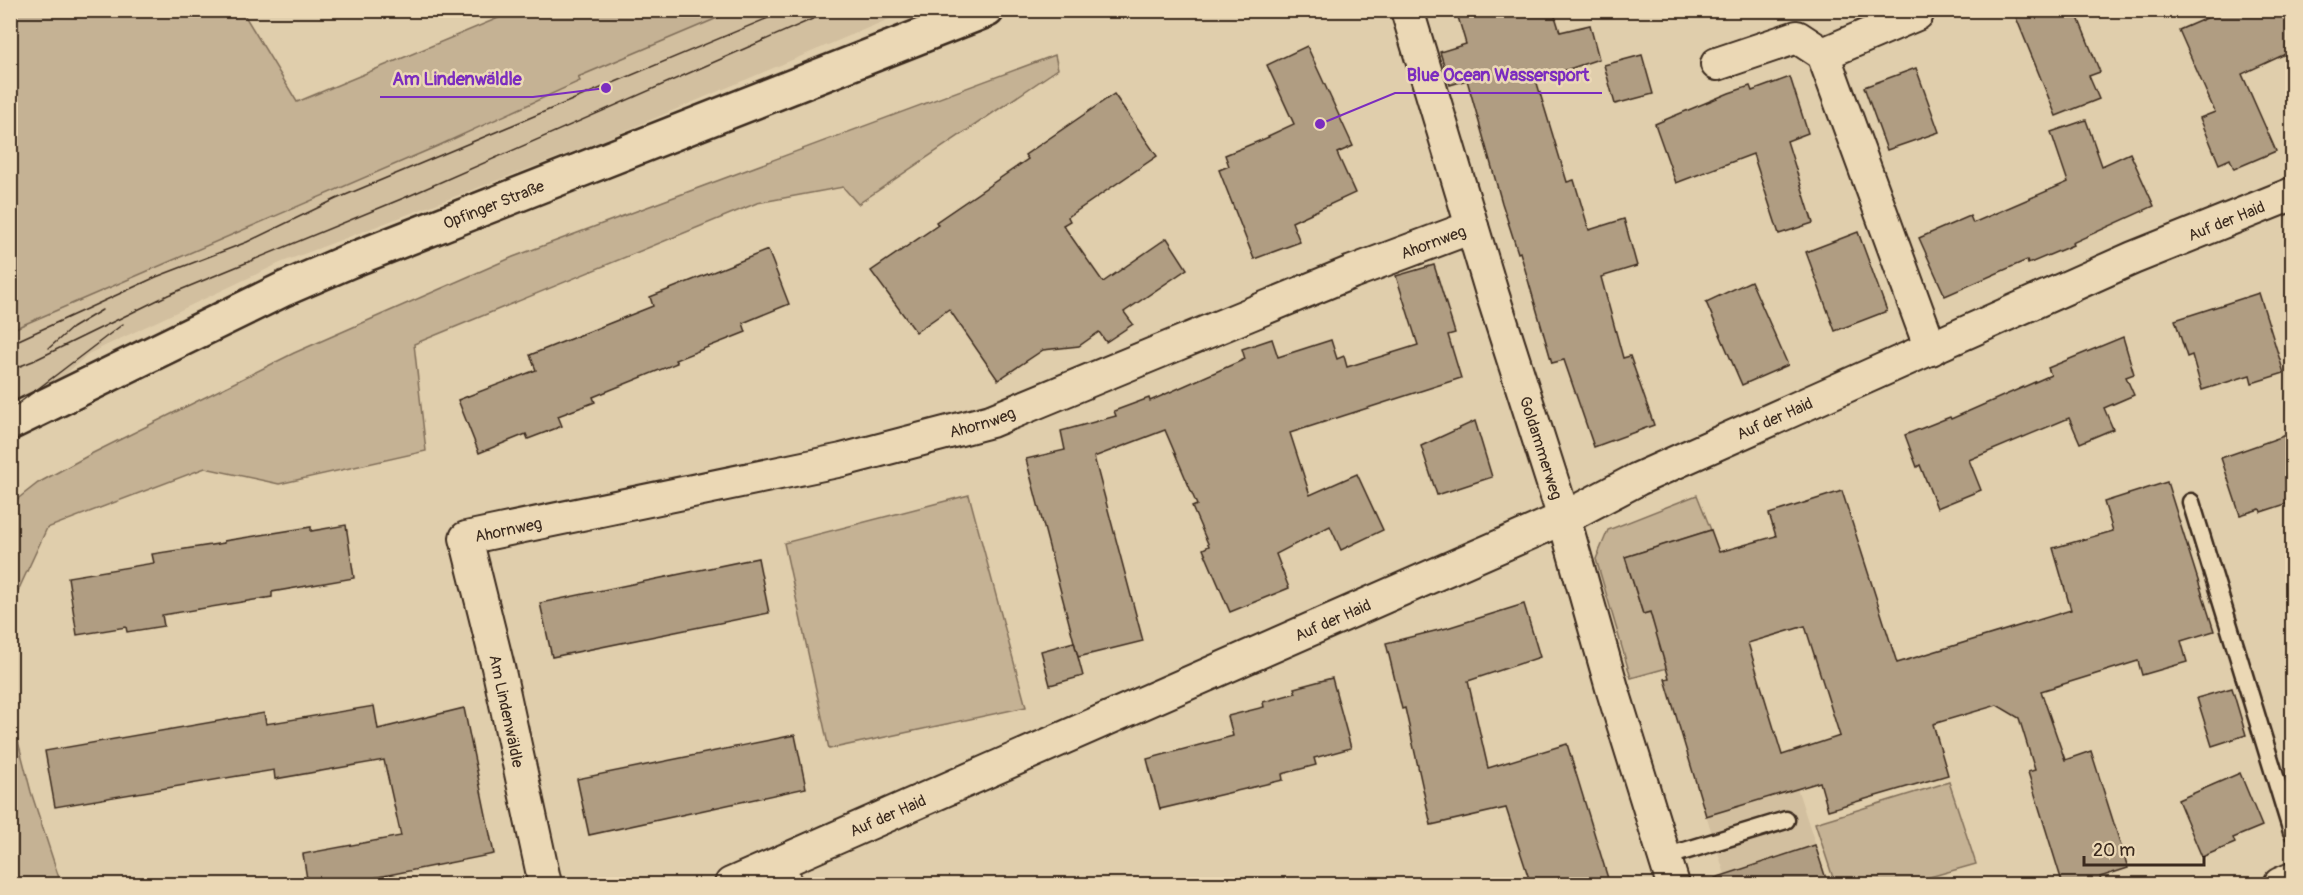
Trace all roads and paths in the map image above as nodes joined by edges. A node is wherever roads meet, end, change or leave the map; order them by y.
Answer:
1 (987, 10) edge
2 (1407, 10) edge
3 (1917, 14) dead end
4 (1822, 54) junction
5 (1717, 64) dead end
6 (2292, 194) edge
7 (1472, 227) junction
8 (1931, 349) junction
9 (10, 423) edge
10 (2191, 502) dead end
11 (1564, 518) junction
12 (466, 538) joint
13 (1786, 820) dead end
14 (2292, 832) edge
15 (1669, 871) edge
16 (791, 873) edge
17 (2292, 879) edge
18 (545, 885) edge
19 (731, 885) edge
20 (2280, 885) edge

1 - 9 street, Opfinger Straße
2 - 7 street, Goldammerweg
3 - 4 street
4 - 5 street
4 - 8 street
6 - 8 street, Auf der Haid
7 - 11 street, Goldammerweg
7 - 12 street, Ahornweg
8 - 11 street, Auf der Haid
10 - 14 lane
11 - 15 street, Goldammerweg
11 - 16 street, Auf der Haid
12 - 18 street, Am Lindenwäldle
13 - 15 lane
16 - 19 street, Auf der Haid
17 - 20 street

